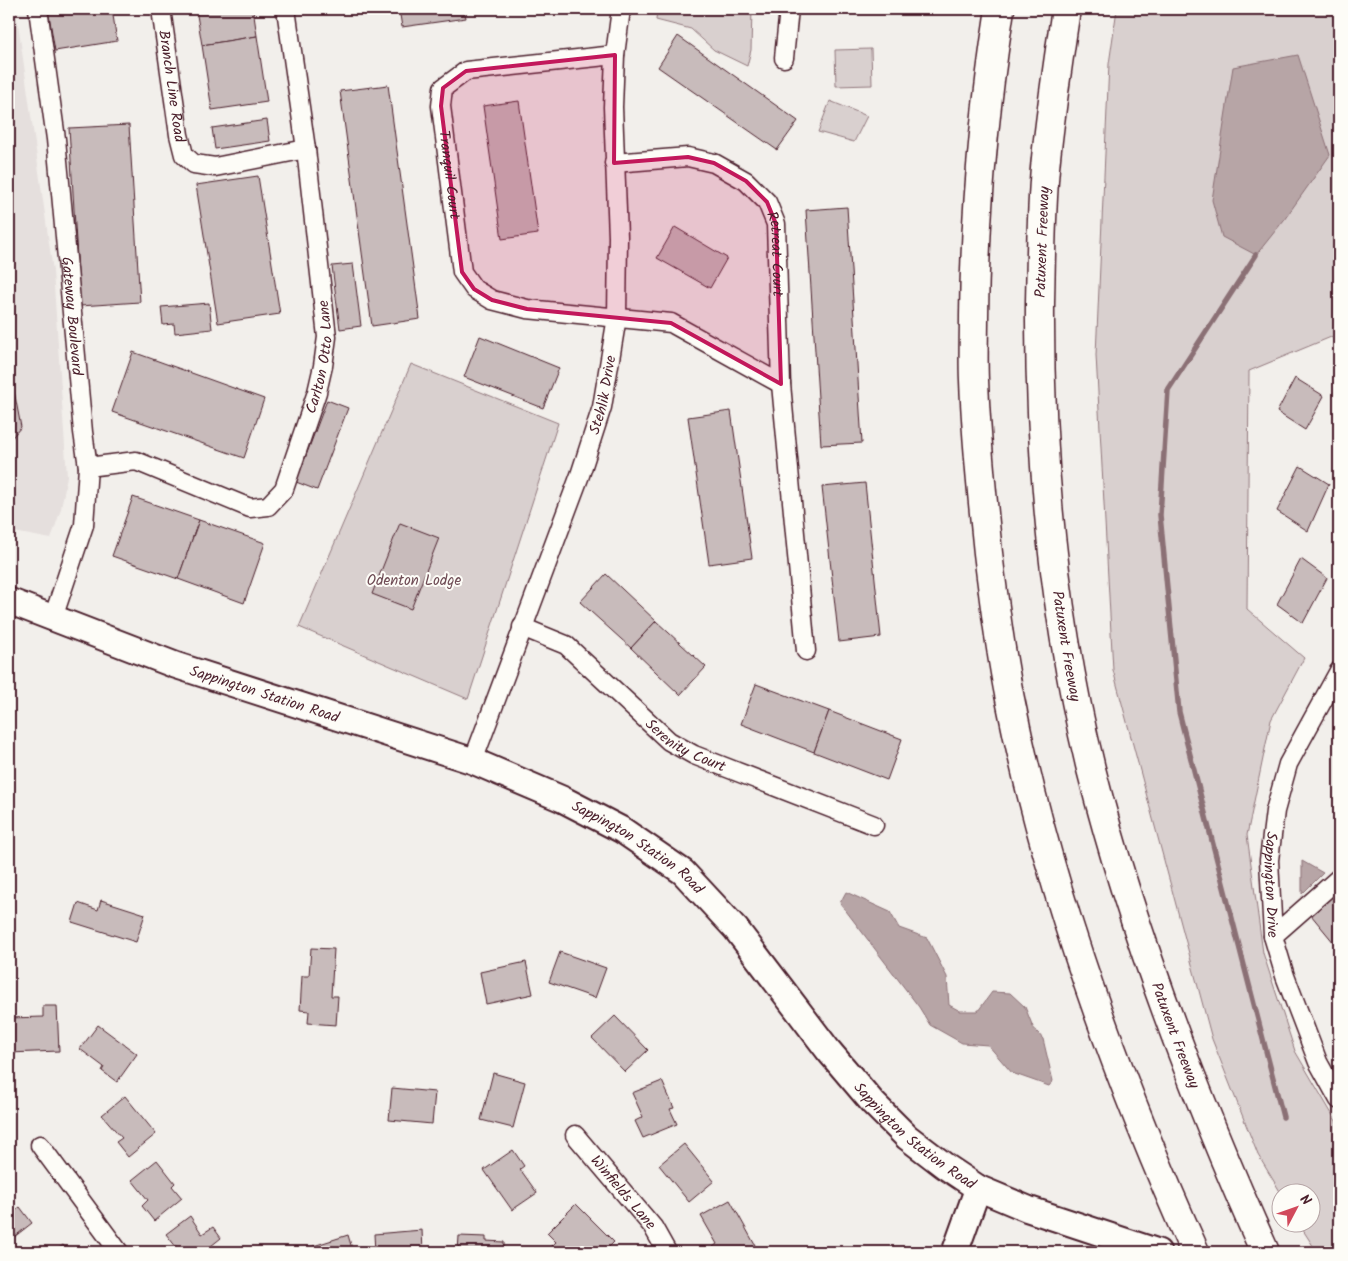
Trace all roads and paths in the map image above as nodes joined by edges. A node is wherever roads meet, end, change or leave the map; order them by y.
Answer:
1 (38, 9) edge
2 (161, 9) edge
3 (286, 9) edge
4 (621, 9) edge
5 (789, 9) edge
6 (1000, 9) edge
7 (1066, 9) edge
8 (615, 55) junction
9 (784, 58) dead end
10 (306, 149) junction
11 (614, 163) junction
12 (617, 317) junction
13 (781, 384) junction
14 (88, 467) junction
15 (9, 601) edge
16 (53, 618) junction
17 (522, 628) junction
18 (806, 651) dead end
19 (1339, 671) edge
20 (473, 760) junction
21 (874, 825) dead end
22 (1339, 878) edge
23 (1273, 936) junction
24 (1339, 1100) edge
25 (574, 1135) dead end
26 (40, 1145) dead end
27 (978, 1188) junction
28 (1150, 1250) edge
29 (119, 1252) edge
30 (667, 1252) edge
31 (955, 1252) edge
32 (1195, 1252) edge
33 (1265, 1252) edge

1 - 14 street, Gateway Boulevard
2 - 10 street, Branch Line Road
3 - 10 street, Carlton Otto Lane
4 - 8 street, Stehlik Drive
5 - 9 street
6 - 32 highway
7 - 33 highway, Patuxent Freeway
8 - 11 street, Stehlik Drive
8 - 12 street, Tranquil Court
10 - 14 street, Carlton Otto Lane
11 - 12 street, Stehlik Drive
11 - 13 street, Retreat Court
12 - 13 street
12 - 17 street, Stehlik Drive
13 - 18 street, Retreat Court
14 - 16 street, Gateway Boulevard
15 - 16 main road, Sappington Station Road
16 - 20 main road, Sappington Station Road
17 - 20 street, Stehlik Drive
17 - 21 street, Serenity Court
19 - 23 street, Sappington Drive
20 - 27 main road, Sappington Station Road
22 - 23 street
23 - 24 street, Sappington Drive
25 - 30 street, Winfields Lane
26 - 29 street
27 - 28 main road, Sappington Station Road
27 - 31 main road

